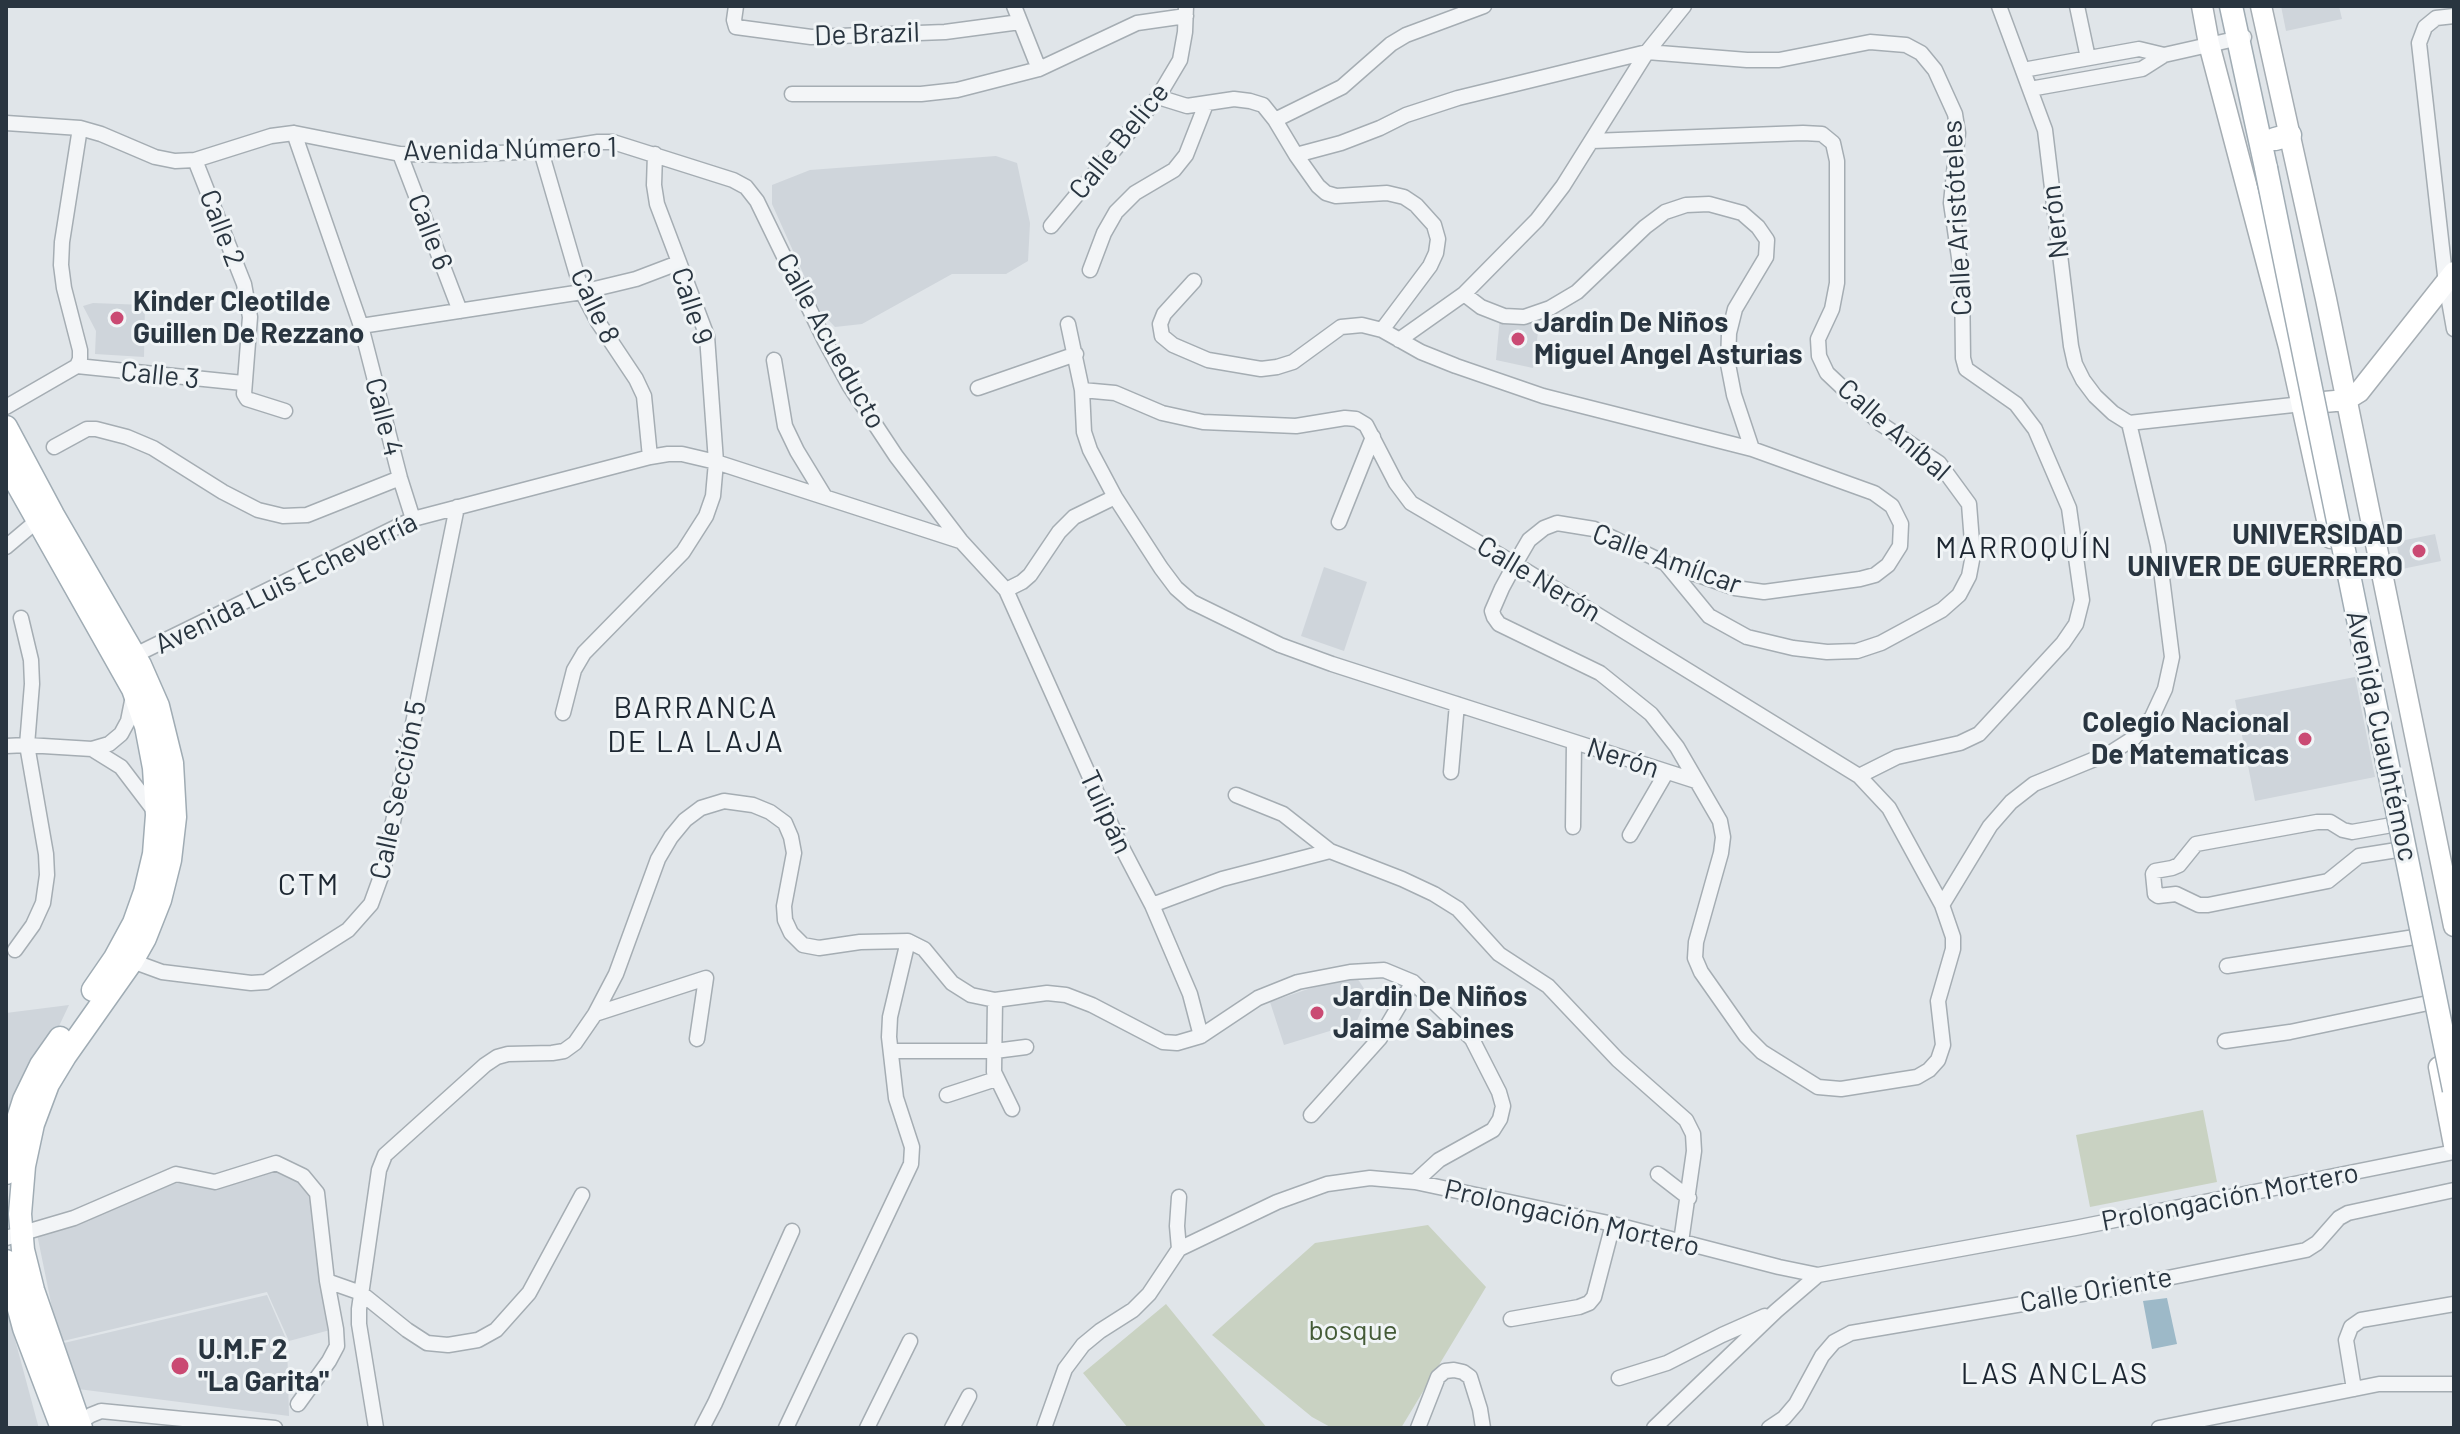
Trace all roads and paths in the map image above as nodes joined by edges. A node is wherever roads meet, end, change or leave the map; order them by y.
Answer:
1 (736, 6) edge
2 (1014, 6) edge
3 (1436, 6) edge
4 (1484, 6) edge
5 (1684, 6) edge
6 (1999, 6) edge
7 (2077, 6) edge
8 (2202, 6) edge
9 (2231, 6) edge
10 (2242, 6) edge
11 (2261, 6) edge
12 (1186, 11) edge
13 (2454, 16) edge
14 (1020, 22) junction
15 (1438, 24) junction
16 (2244, 37) junction
17 (2209, 44) junction
18 (1647, 52) junction
19 (2164, 55) junction
20 (2088, 58) junction
21 (1039, 69) junction
22 (2023, 70) junction
23 (2030, 89) junction
24 (792, 94) dead end
25 (1158, 97) junction
26 (1206, 104) junction
27 (1275, 120) junction
28 (6, 123) edge
29 (80, 128) junction
30 (294, 133) junction
31 (2282, 137) junction
32 (1592, 141) junction
33 (541, 151) junction
34 (400, 154) junction
35 (655, 154) junction
36 (1296, 155) junction
37 (195, 160) junction
38 (2273, 166) junction
39 (733, 180) joint
40 (1051, 226) dead end
41 (678, 263) junction
42 (1090, 270) dead end
43 (2450, 278) edge
44 (1194, 281) dead end
45 (582, 292) junction
46 (1464, 294) junction
47 (460, 311) junction
48 (1068, 324) dead end
49 (361, 326) junction
50 (2454, 329) edge
51 (1382, 330) junction
52 (1399, 340) junction
53 (1076, 354) junction
54 (774, 360) dead end
55 (77, 366) junction
56 (243, 383) junction
57 (978, 388) dead end
58 (1082, 390) junction
59 (2346, 400) junction
60 (2302, 404) junction
61 (6, 407) edge
62 (285, 411) dead end
63 (2129, 423) junction
64 (6, 427) edge
65 (1373, 437) junction
66 (54, 447) dead end
67 (1752, 449) junction
68 (650, 457) junction
69 (716, 462) junction
70 (6, 464) edge
71 (400, 478) junction
72 (825, 497) junction
73 (1115, 497) junction
74 (457, 507) junction
75 (413, 519) junction
76 (38, 520) junction
77 (1339, 522) dead end
78 (961, 541) junction
79 (6, 547) edge
80 (1515, 564) junction
81 (1667, 564) junction
82 (1006, 590) junction
83 (21, 618) dead end
84 (127, 659) junction
85 (133, 689) junction
86 (1457, 704) junction
87 (563, 713) dead end
88 (1574, 742) junction
89 (27, 745) junction
90 (6, 746) edge
91 (92, 749) junction
92 (1451, 772) dead end
93 (1666, 773) junction
94 (1859, 776) junction
95 (1696, 781) junction
96 (1236, 795) dead end
97 (157, 815) junction
98 (2392, 825) junction
99 (1573, 827) dead end
100 (1630, 835) dead end
101 (2397, 850) junction
102 (1330, 851) junction
103 (1152, 905) junction
104 (1942, 905) junction
105 (2454, 926) edge
106 (2415, 937) junction
107 (908, 941) junction
108 (1696, 942) joint
109 (15, 950) dead end
110 (132, 961) junction
111 (2227, 966) dead end
112 (1413, 982) junction
113 (995, 1000) junction
114 (2428, 1003) junction
115 (595, 1014) junction
116 (2454, 1019) edge
117 (1201, 1036) junction
118 (697, 1039) dead end
119 (2225, 1041) dead end
120 (1026, 1047) dead end
121 (891, 1051) junction
122 (995, 1051) junction
123 (2446, 1067) edge
124 (996, 1079) junction
125 (947, 1095) dead end
126 (2451, 1095) edge
127 (1012, 1109) dead end
128 (1311, 1115) dead end
129 (2454, 1145) edge
130 (2454, 1152) edge
131 (6, 1173) edge
132 (1658, 1174) dead end
133 (1415, 1182) junction
134 (2454, 1190) edge
135 (582, 1195) dead end
136 (1179, 1197) dead end
137 (1689, 1198) junction
138 (1613, 1224) junction
139 (792, 1231) dead end
140 (14, 1237) edge
141 (1681, 1242) junction
142 (1179, 1249) junction
143 (6, 1261) edge
144 (1818, 1275) junction
145 (327, 1281) junction
146 (361, 1293) junction
147 (2454, 1304) edge
148 (1776, 1311) junction
149 (1511, 1319) dead end
150 (910, 1341) dead end
151 (1619, 1378) dead end
152 (2454, 1384) edge
153 (2354, 1389) junction
154 (969, 1396) dead end
155 (298, 1404) dead end
156 (74, 1427) edge
157 (275, 1428) edge
158 (376, 1428) edge
159 (702, 1428) edge
160 (786, 1428) edge
161 (867, 1428) edge
162 (952, 1428) edge
163 (1044, 1428) edge
164 (1418, 1428) edge
165 (1483, 1428) edge
166 (1654, 1428) edge
167 (1769, 1428) edge
168 (2159, 1428) edge

1 - 14 street, De Brazil
2 - 14 street
3 - 15 street
4 - 15 street
5 - 18 street
6 - 22 street, Nerón
7 - 20 street
8 - 17 street
9 - 16 main road, Avenida Cuauhtémoc
10 - 16 main road, Avenida Cuauhtémoc
11 - 31 street
12 - 21 street
12 - 25 street, Calle Belice
13 - 43 street
14 - 21 street
15 - 27 street
16 - 17 street
16 - 31 main road, Avenida Cuauhtémoc
16 - 38 main road, Avenida Cuauhtémoc
17 - 19 street
17 - 60 street
18 - 32 street
18 - 36 street, Calle Aristóteles
18 - 94 street, Calle Aristóteles
19 - 20 street
19 - 23 street
20 - 22 street
21 - 24 street
22 - 23 street, Nerón
23 - 63 street, Nerón
25 - 26 street
25 - 40 street, Calle Belice
26 - 27 street
26 - 42 street
27 - 36 street
28 - 29 street, Avenida Número 1
29 - 37 street, Avenida Número 1
29 - 55 street
30 - 34 street, Avenida Número 1
30 - 37 street, Avenida Número 1
30 - 49 street, Calle 4
31 - 38 main road, Avenida Cuauhtémoc
31 - 59 street
32 - 46 street
32 - 81 street, Calle Aníbal
33 - 34 street, Avenida Número 1
33 - 35 street, Avenida Número 1
33 - 45 street, Calle 8
34 - 47 street, Calle 6
35 - 39 street, Avenida Número 1
35 - 41 street, Calle 9
36 - 51 street
37 - 56 street, Calle 2
38 - 116 main road, Avenida Cuauhtémoc
38 - 126 main road, Avenida Cuauhtémoc, bridge
39 - 78 street, Calle Acueducto
41 - 45 street, Calle 6
41 - 69 street, Calle 9
43 - 50 street
43 - 59 street
44 - 51 street, Calle Amílcar
45 - 47 street, Calle 6
45 - 68 street, Calle 8
46 - 52 street
46 - 67 street
47 - 49 street, Calle 6
48 - 53 street
49 - 71 street, Calle 4
51 - 52 street, Calle Amílcar
52 - 67 street, Calle Amílcar
53 - 57 street
53 - 58 street
54 - 72 street
55 - 56 street, Calle 3
55 - 61 street
56 - 62 street
58 - 65 street
58 - 73 street
59 - 60 street
59 - 105 street
60 - 63 street
60 - 98 street
63 - 104 street
64 - 84 main road
65 - 77 street
65 - 80 street, Calle Nerón
66 - 71 street
67 - 81 street, Calle Amílcar
68 - 69 street, Avenida Luis Echeverría
68 - 74 street, Avenida Luis Echeverría
69 - 72 street, Avenida Luis Echeverría
69 - 87 street, Calle 9
70 - 76 main road
71 - 75 street, Calle 4
72 - 78 street, Avenida Luis Echeverría
73 - 82 street
73 - 86 street, Nerón
74 - 75 street, Avenida Luis Echeverría
74 - 110 street, Calle Sección 5
75 - 84 street, Avenida Luis Echeverría
76 - 79 street
76 - 84 main road
78 - 82 street, Calle Acueducto
80 - 81 street, Calle Amílcar
80 - 94 street, Calle Nerón
80 - 95 street, Calle Amílcar
82 - 103 street, Tulipán
83 - 89 street
84 - 85 main road
84 - 110 main road
85 - 91 street
85 - 97 main road
86 - 88 street, Nerón
86 - 92 street
88 - 93 street, Nerón
88 - 99 street
89 - 90 street
89 - 91 street
89 - 109 street
91 - 97 street
93 - 95 street, Nerón
93 - 100 street
94 - 104 street, Calle Nerón
95 - 108 street, Nerón
96 - 102 street
97 - 131 main road
98 - 101 street
98 - 101 street
101 - 106 street
102 - 103 street
102 - 137 street
103 - 117 street, Tulipán
104 - 108 street, Calle Nerón
106 - 111 street
106 - 114 street
107 - 113 street, Prolongación Mortero
107 - 115 street
107 - 121 street
110 - 140 main road
112 - 117 street, Prolongación Mortero
112 - 128 street
112 - 133 street, Prolongación Mortero
113 - 117 street, Prolongación Mortero
113 - 122 street
114 - 119 street
114 - 123 street
115 - 118 street
115 - 146 street
120 - 122 street
121 - 122 street
121 - 160 street
122 - 124 street
123 - 126 street
124 - 125 street
124 - 127 street
126 - 129 street
130 - 144 street, Prolongación Mortero
132 - 137 street
133 - 138 street, Prolongación Mortero
133 - 142 street
134 - 167 street, Calle Oriente
135 - 146 street
136 - 142 street
137 - 141 street
138 - 141 street, Prolongación Mortero
138 - 149 street
139 - 159 street
140 - 145 street
140 - 156 main road
141 - 144 street, Prolongación Mortero
142 - 163 street
143 - 156 main road
144 - 148 street
145 - 146 street
145 - 155 street
146 - 158 street
147 - 153 street
148 - 151 street
148 - 166 street
150 - 161 street
152 - 153 street
153 - 168 street
154 - 162 street
156 - 157 street
164 - 165 street

